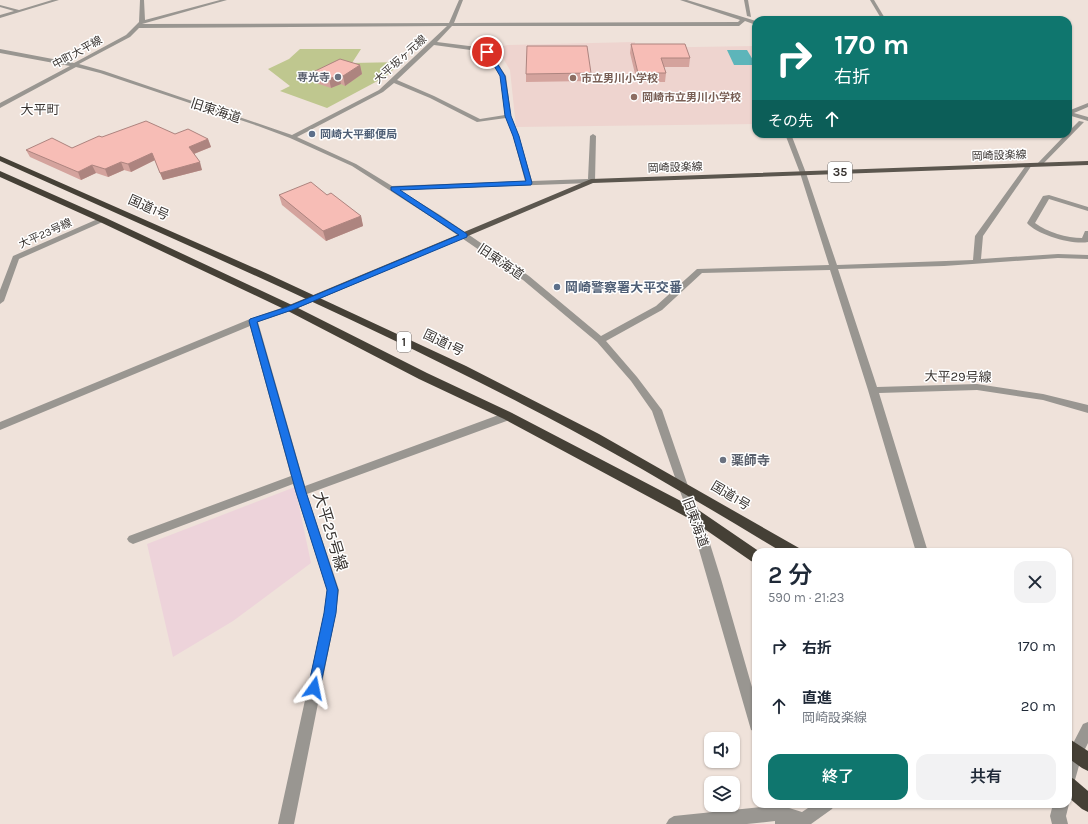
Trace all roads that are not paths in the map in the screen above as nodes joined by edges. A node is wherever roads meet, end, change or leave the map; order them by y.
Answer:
1 (56, 0) edge
2 (142, 0) edge
3 (225, 0) edge
4 (460, 0) edge
5 (682, 0) edge
6 (695, 0) edge
7 (746, 0) edge
8 (872, 0) edge
9 (0, 6) edge
10 (19, 11) junction
11 (882, 16) edge
12 (0, 17) edge
13 (746, 18) junction
14 (752, 19) edge
15 (752, 21) edge
16 (141, 24) junction
17 (451, 25) junction
18 (434, 43) junction
19 (0, 51) edge
20 (76, 64) junction
21 (393, 81) junction
22 (1088, 105) edge
23 (0, 106) edge
24 (1072, 113) edge
25 (508, 116) junction
26 (1072, 116) edge
27 (1072, 117) edge
28 (1088, 119) edge
29 (1081, 122) junction
30 (1088, 124) edge
31 (1072, 131) edge
32 (593, 136) dead end
33 (292, 137) junction
34 (790, 138) edge
35 (1065, 138) edge
36 (0, 158) edge
37 (1088, 163) edge
38 (1029, 165) junction
39 (1039, 165) junction
40 (803, 173) junction
41 (0, 174) edge
42 (591, 181) junction
43 (529, 183) junction
44 (393, 188) junction
45 (1088, 209) edge
46 (103, 220) junction
47 (1088, 233) edge
48 (464, 236) junction
49 (1088, 257) edge
50 (978, 262) junction
51 (832, 266) junction
52 (313, 298) junction
53 (0, 300) edge
54 (290, 308) junction
55 (253, 321) junction
56 (600, 340) junction
57 (873, 390) junction
58 (1088, 408) edge
59 (508, 416) junction
60 (0, 426) edge
61 (298, 478) junction
62 (683, 486) junction
63 (301, 492) junction
64 (695, 515) junction
65 (133, 539) dead end
66 (787, 548) edge
67 (921, 548) edge
68 (752, 554) edge
69 (752, 711) edge
70 (1088, 729) edge
71 (1077, 754) edge
72 (1072, 770) edge
73 (1072, 789) edge
74 (1088, 803) edge
75 (821, 808) edge
76 (1060, 808) edge
77 (780, 814) edge
78 (286, 824) edge
79 (674, 824) edge
80 (1060, 824) edge

1 - 10 street
2 - 16 street
3 - 16 street
4 - 17 street, 大平坂ヶ元線
5 - 13 street
6 - 13 street
7 - 13 street
8 - 11 street
9 - 10 street
10 - 12 street
13 - 14 street
13 - 15 street
13 - 17 street
16 - 17 street
16 - 20 street, 中町大平線
17 - 18 street, 大平坂ヶ元線
18 - 21 street, 大平坂ヶ元線
18 - 25 street
19 - 20 street, 旧東海道
20 - 23 street, 中町大平線
20 - 33 street, 旧東海道
21 - 25 street
21 - 33 street, 大平坂ヶ元線
22 - 24 street
25 - 43 street
26 - 28 street
27 - 29 street
29 - 30 street
29 - 31 street
32 - 42 street
33 - 44 street, 旧東海道
34 - 40 street
35 - 39 street
36 - 52 highway, 国道1号 / 1
37 - 39 main road, 岡崎設楽線 / 35
38 - 39 main road, 岡崎設楽線 / 35
38 - 40 main road, 岡崎設楽線 / 35
38 - 50 street
40 - 42 main road, 岡崎設楽線 / 35
40 - 51 street
41 - 46 highway, 1
42 - 43 street
42 - 48 main road, 岡崎設楽線 / 35
43 - 44 street
44 - 48 street, 旧東海道
45 - 47 street
46 - 53 street, 大平23号線
46 - 54 highway, 1
48 - 52 main road, 岡崎設楽線 / 35
48 - 56 street, 旧東海道
49 - 50 street
50 - 51 street
51 - 56 street
51 - 57 street
52 - 54 main road, 岡崎設楽線 / 35
52 - 62 highway, 国道1号 / 1
54 - 55 street
54 - 59 highway, 1
55 - 60 street
55 - 61 street, 大平25号線
56 - 62 street, 旧東海道
57 - 58 street, 大平29号線
57 - 67 street
59 - 63 street
59 - 64 highway, 1
61 - 63 street, 大平25号線
61 - 65 street
62 - 64 street, 旧東海道
62 - 66 highway, 国道1号 / 1
63 - 78 street, 大平25号線
64 - 68 highway, 1
64 - 69 street, 旧東海道
70 - 71 street
71 - 72 street
73 - 74 highway
75 - 77 street
76 - 80 street
77 - 79 street

